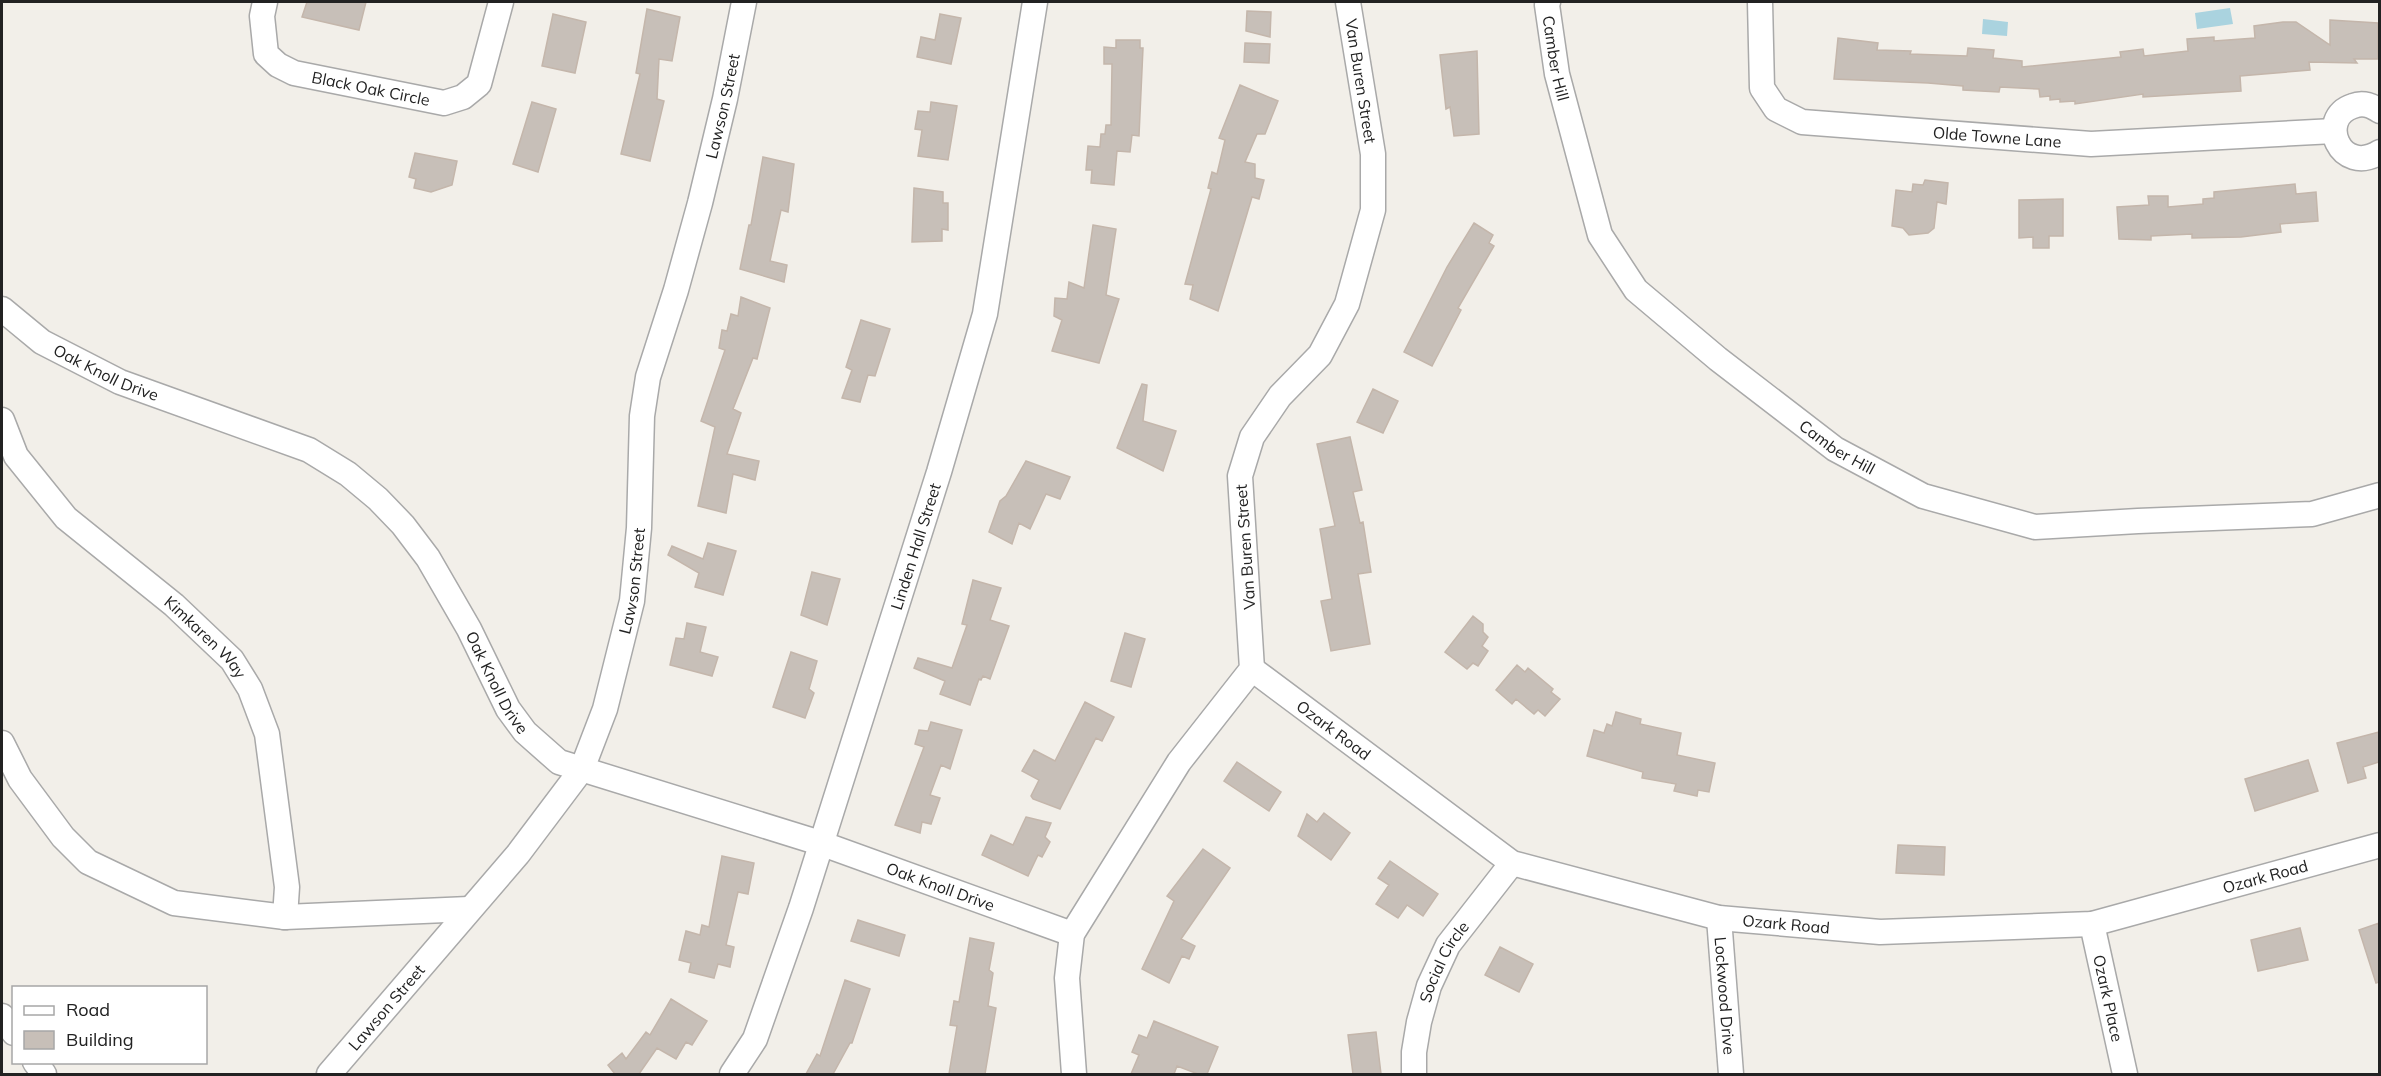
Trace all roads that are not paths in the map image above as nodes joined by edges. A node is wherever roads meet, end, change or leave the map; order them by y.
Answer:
1 (265, 2) edge
2 (501, 2) edge
3 (744, 2) edge
4 (1035, 2) edge
5 (1348, 2) edge
6 (1548, 2) edge
7 (1760, 2) edge
8 (2379, 111) edge
9 (2334, 131) junction
10 (2379, 152) edge
11 (2, 309) edge
12 (2, 420) edge
13 (2379, 495) edge
14 (1252, 669) junction
15 (2, 743) edge
16 (582, 769) junction
17 (820, 843) junction
18 (2379, 845) edge
19 (1512, 863) junction
20 (469, 909) junction
21 (285, 917) junction
22 (1719, 918) junction
23 (2092, 924) junction
24 (1072, 934) junction
25 (2, 1016) edge
26 (12, 1030) edge
27 (329, 1074) edge
28 (732, 1074) edge
29 (1074, 1074) edge
30 (1414, 1074) edge
31 (1731, 1074) edge
32 (2125, 1074) edge

1 - 2 street, Black Oak Circle
3 - 16 street, Lawson Street
4 - 17 street, Linden Hall Street
5 - 14 street, Van Buren Street
6 - 13 street, Camber Hill
7 - 9 street, Olde Towne Lane
8 - 9 street
9 - 10 street
11 - 16 street, Oak Knoll Drive
12 - 21 street, Kimkaren Way
14 - 19 street, Ozark Road
14 - 24 street
15 - 21 street
16 - 17 street, Oak Knoll Drive
16 - 20 street, Lawson Street
17 - 24 street, Oak Knoll Drive
17 - 28 street, Linden Hall Street
18 - 23 street, Ozark Road
19 - 22 street, Ozark Road
19 - 30 street, Social Circle
20 - 21 street
20 - 27 street, Lawson Street
22 - 23 street, Ozark Road
22 - 31 street, Lockwood Drive
23 - 32 street, Ozark Place
24 - 29 street
25 - 26 street

